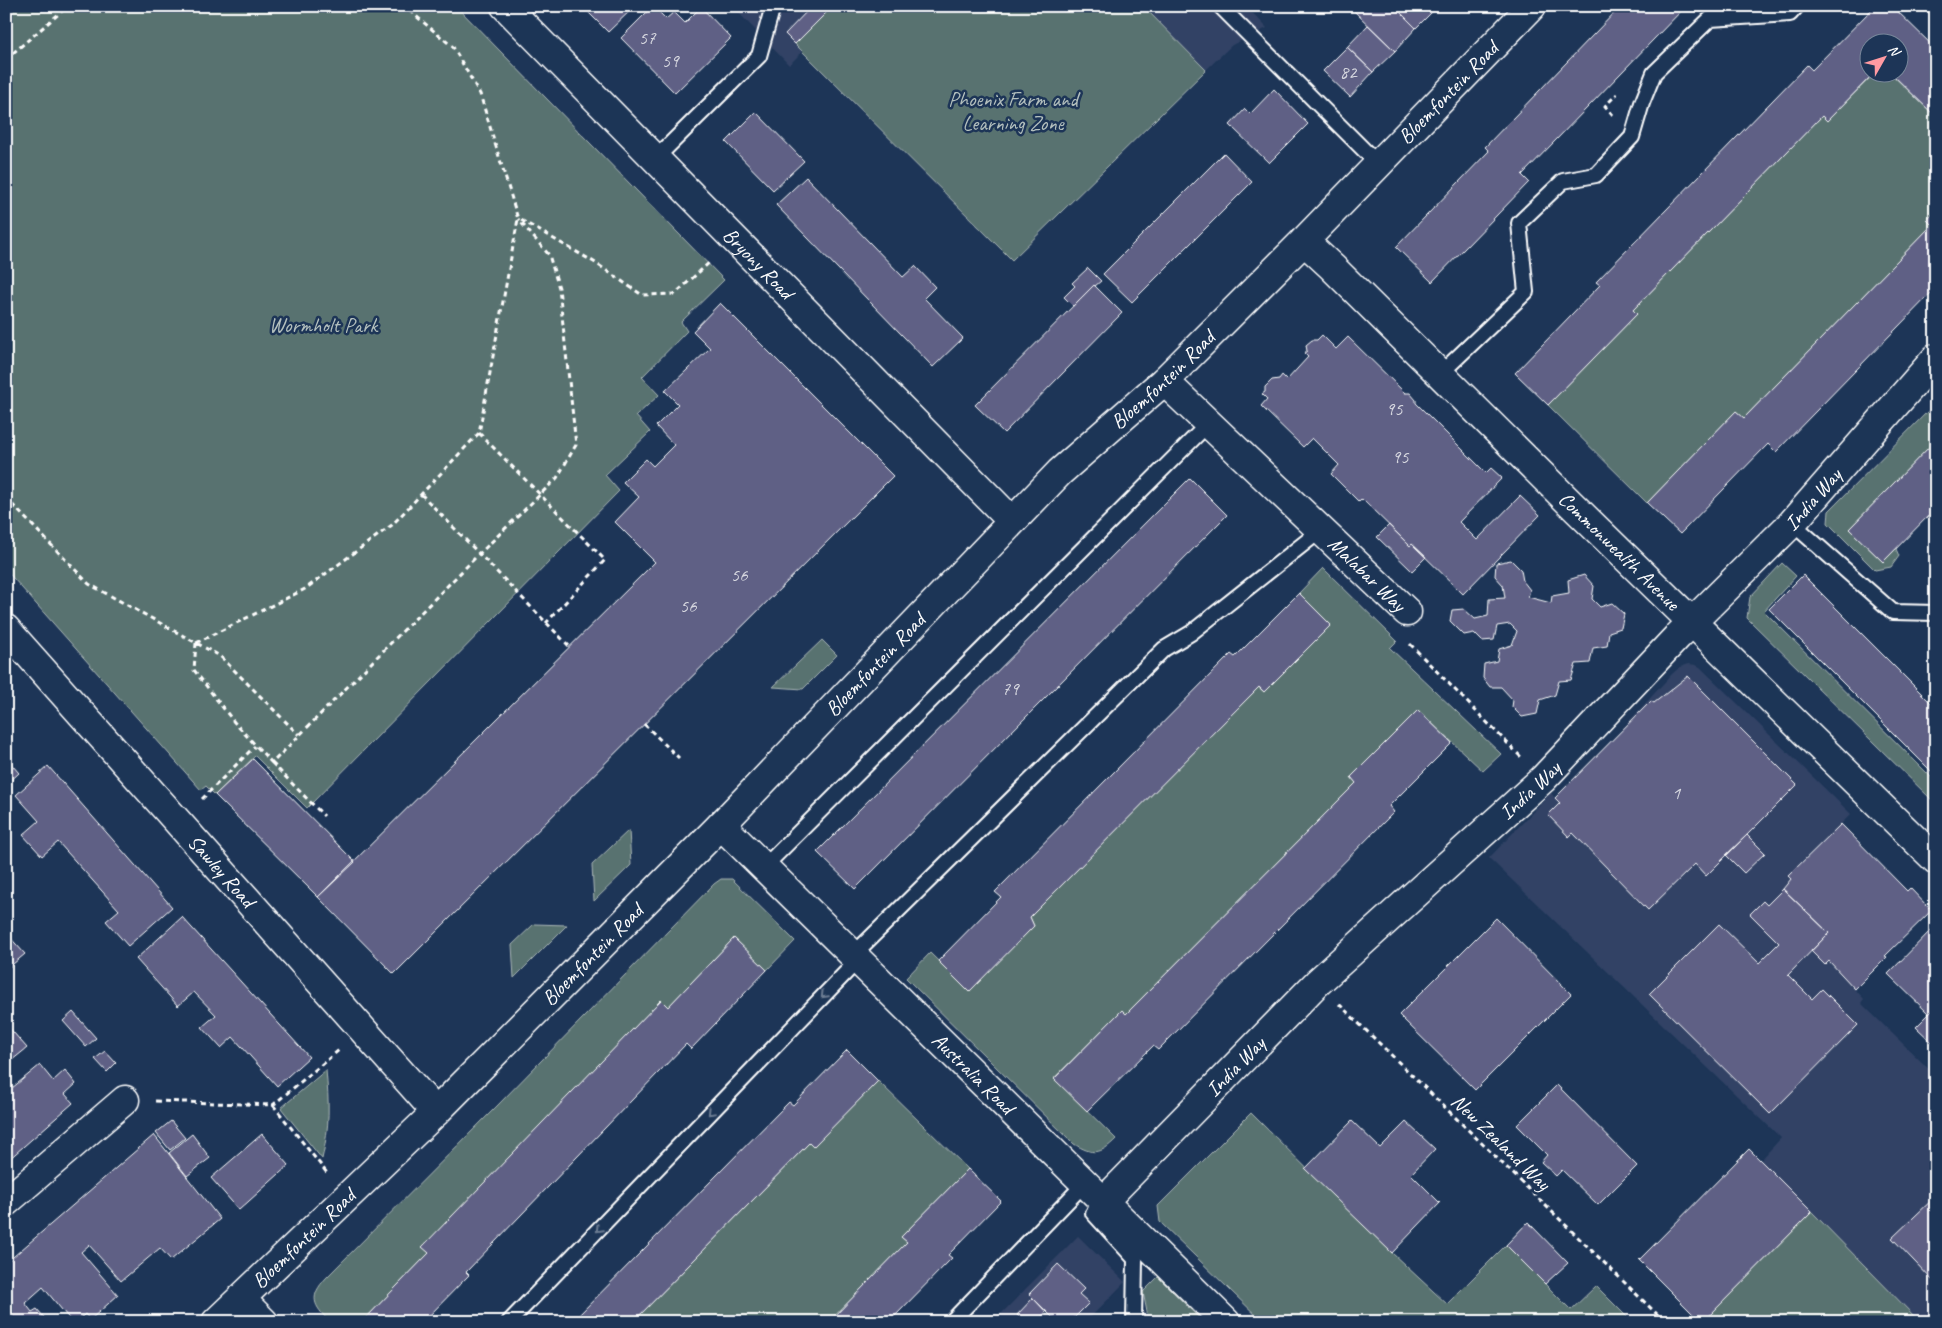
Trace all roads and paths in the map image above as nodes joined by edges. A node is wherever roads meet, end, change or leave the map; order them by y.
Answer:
1 (68, 6) edge
2 (404, 6) edge
3 (505, 6) edge
4 (773, 6) edge
5 (1220, 6) edge
6 (1532, 6) edge
7 (1797, 6) edge
8 (6, 60) edge
9 (656, 159) junction
10 (1378, 164) junction
11 (518, 219) junction
12 (1304, 241) junction
13 (715, 257) dead end
14 (1936, 358) edge
15 (1440, 374) junction
16 (1164, 381) junction
17 (1209, 423) junction
18 (479, 433) junction
19 (421, 494) junction
20 (540, 495) junction
21 (6, 498) edge
22 (1012, 521) junction
23 (1792, 523) junction
24 (1321, 530) junction
25 (479, 554) junction
26 (1407, 612) joint
27 (1936, 613) edge
28 (1692, 622) junction
29 (546, 623) junction
30 (6, 629) edge
31 (196, 643) junction
32 (570, 648) dead end
33 (644, 724) dead end
34 (299, 735) junction
35 (255, 746) junction
36 (678, 758) dead end
37 (272, 763) junction
38 (1543, 779) junction
39 (202, 799) dead end
40 (324, 816) dead end
41 (721, 825) junction
42 (1936, 860) edge
43 (764, 867) junction
44 (856, 958) junction
45 (1317, 983) junction
46 (341, 1048) dead end
47 (125, 1100) joint
48 (273, 1105) junction
49 (436, 1112) junction
50 (326, 1171) dead end
51 (1094, 1192) junction
52 (6, 1202) edge
53 (241, 1299) junction
54 (216, 1322) edge
55 (264, 1322) edge
56 (509, 1322) edge
57 (951, 1322) edge
58 (1134, 1322) edge
59 (1226, 1322) edge
60 (1664, 1322) edge

1 - 8 path
2 - 11 path
3 - 9 street, Bryony Road
4 - 9 lane
5 - 10 lane
6 - 10 street, Bloemfontein Road
7 - 15 lane
9 - 22 street, Bryony Road
10 - 12 street, Bloemfontein Road
11 - 13 path
11 - 18 path
11 - 20 path
12 - 15 street, Commonwealth Avenue
12 - 16 street, Bloemfontein Road
14 - 23 street, India Way
15 - 28 street, Commonwealth Avenue
16 - 17 street, Malabar Way
16 - 22 street, Bloemfontein Road
17 - 24 street, Malabar Way
17 - 43 lane
18 - 19 path
18 - 20 path
19 - 25 path
19 - 31 path
20 - 25 path
20 - 29 path
21 - 31 path
22 - 41 street, Bloemfontein Road
23 - 27 lane
23 - 28 street, India Way
24 - 26 street, Malabar Way
24 - 44 lane
25 - 29 path
25 - 34 path
26 - 38 path, Malabar Way
28 - 38 street, India Way
28 - 42 street, Commonwealth Avenue
29 - 32 path
30 - 49 street, Sawley Road
31 - 34 path
31 - 35 path
33 - 36 path
34 - 37 path
35 - 37 path
35 - 39 path
37 - 40 path
38 - 45 street, India Way
41 - 43 street, Australia Road
41 - 49 street, Bloemfontein Road
43 - 44 street, Australia Road
44 - 51 street, Australia Road
44 -> 56 lane
45 - 51 street, India Way
45 - 60 path, New Zealand Way
46 - 48 path
47 - 48 path
47 - 52 street
48 - 50 path
49 - 53 street, Bloemfontein Road
51 - 57 lane
51 - 58 lane
51 - 59 street, Australia Road
53 - 54 street, Bloemfontein Road
53 - 55 street

